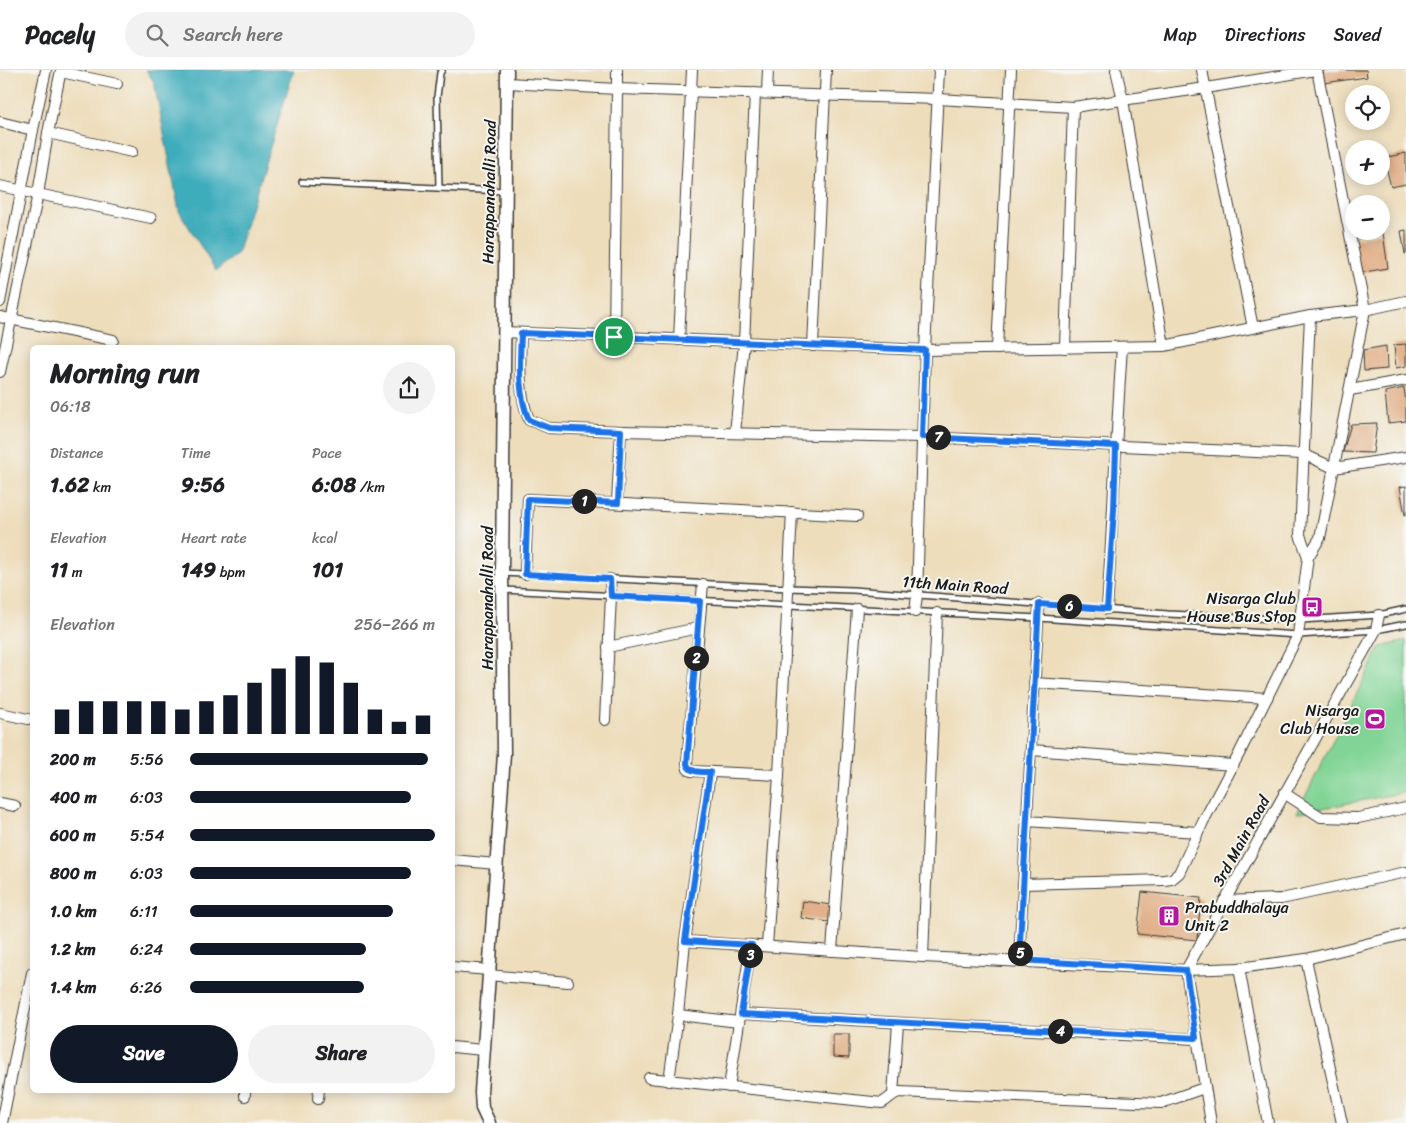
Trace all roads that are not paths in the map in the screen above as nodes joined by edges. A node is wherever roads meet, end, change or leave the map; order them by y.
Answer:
1 (46, 70) edge
2 (442, 70) edge
3 (507, 70) edge
4 (617, 70) edge
5 (692, 70) edge
6 (768, 70) edge
7 (826, 70) edge
8 (939, 70) edge
9 (1011, 70) edge
10 (1116, 70) edge
11 (1202, 70) edge
12 (1316, 70) edge
13 (61, 71) edge
14 (507, 83) junction
15 (117, 84) dead end
16 (1206, 88) junction
17 (617, 89) junction
18 (692, 91) junction
19 (755, 93) junction
20 (767, 93) junction
21 (825, 95) junction
22 (938, 99) junction
23 (1123, 100) junction
24 (1008, 103) junction
25 (1073, 107) junction
26 (0, 122) edge
27 (33, 130) junction
28 (48, 133) junction
29 (132, 152) dead end
30 (302, 182) dead end
31 (0, 186) edge
32 (439, 188) junction
33 (21, 190) junction
34 (506, 192) junction
35 (38, 194) junction
36 (151, 218) dead end
37 (1406, 301) edge
38 (0, 302) edge
39 (1365, 310) junction
40 (1310, 316) junction
41 (5, 318) edge
42 (1253, 328) junction
43 (504, 332) junction
44 (521, 333) junction
45 (614, 337) junction
46 (113, 340) dead end
47 (679, 340) junction
48 (744, 343) junction
49 (813, 346) junction
50 (1122, 346) junction
51 (1164, 346) junction
52 (1065, 348) junction
53 (996, 349) junction
54 (925, 350) junction
55 (0, 372) edge
56 (1406, 380) edge
57 (1350, 390) junction
58 (621, 431) junction
59 (735, 433) junction
60 (922, 437) junction
61 (1116, 446) junction
62 (1303, 454) junction
63 (1406, 458) edge
64 (1334, 468) junction
65 (618, 503) junction
66 (792, 512) junction
67 (857, 516) dead end
68 (1308, 557) junction
69 (502, 573) junction
70 (525, 574) junction
71 (610, 579) junction
72 (703, 584) junction
73 (788, 588) junction
74 (502, 590) junction
75 (917, 595) junction
76 (611, 596) junction
77 (700, 601) junction
78 (1039, 604) junction
79 (788, 606) junction
80 (857, 609) junction
81 (1107, 609) junction
82 (1406, 609) edge
83 (915, 612) junction
84 (938, 613) junction
85 (1379, 616) junction
86 (1038, 618) junction
87 (1301, 620) junction
88 (1406, 624) edge
89 (698, 628) junction
90 (1376, 630) junction
91 (1298, 635) junction
92 (608, 647) junction
93 (1034, 683) junction
94 (1267, 698) junction
95 (0, 713) edge
96 (28, 719) dead end
97 (604, 720) dead end
98 (1031, 750) junction
99 (1233, 765) junction
100 (710, 772) junction
101 (779, 775) junction
102 (1284, 794) junction
103 (0, 803) edge
104 (15, 806) dead end
105 (1406, 808) edge
106 (1026, 821) junction
107 (1198, 832) junction
108 (455, 860) edge
109 (496, 864) junction
110 (1406, 872) edge
111 (1023, 884) junction
112 (1224, 902) junction
113 (1406, 934) edge
114 (685, 941) junction
115 (752, 945) junction
116 (767, 946) junction
117 (832, 951) junction
118 (923, 957) junction
119 (1306, 959) junction
120 (1019, 960) junction
121 (455, 967) edge
122 (1239, 968) junction
123 (1186, 970) junction
124 (489, 972) junction
125 (568, 982) dead end
126 (30, 989) edge
127 (678, 1015) junction
128 (740, 1018) junction
129 (898, 1023) junction
130 (1196, 1038) junction
131 (455, 1047) edge
132 (483, 1050) junction
133 (650, 1078) dead end
134 (669, 1081) junction
135 (729, 1087) junction
136 (1204, 1088) junction
137 (893, 1094) junction
138 (2, 1123) edge
139 (489, 1123) edge
140 (1211, 1123) edge
141 (1268, 1123) edge
142 (1342, 1123) edge

1 - 27 street
2 - 32 lane
3 - 14 street, Harappanahalli Road
4 - 17 street
5 - 18 street
6 - 20 street
7 - 21 street
8 - 22 street
9 - 24 street
10 - 23 street
11 - 16 street
12 - 16 street
12 - 39 street
13 - 15 street
13 - 28 street
14 - 17 street
14 - 34 street, Harappanahalli Road
16 - 23 street
16 - 42 street
17 - 18 street
17 - 45 street
18 - 19 street
18 - 47 street
19 - 20 street
19 - 48 street
20 - 21 street
21 - 22 street
21 - 49 street
22 - 24 street
22 - 54 street
23 - 25 street
23 - 51 street
24 - 25 street
24 - 53 street
25 - 52 street
26 - 27 street
27 - 33 street
28 - 29 street
28 - 35 street
30 - 32 lane
31 - 33 street
32 - 34 lane
33 - 35 street
33 - 38 street
34 - 43 street, Harappanahalli Road
35 - 36 street
35 - 41 street
37 - 39 street
39 - 40 street
39 - 57 street
40 - 42 street
40 - 62 street
41 - 46 street
41 - 55 street
42 - 51 street
43 - 44 street
43 - 69 street, Harappanahalli Road
44 - 45 street
44 - 58 street
45 - 47 street
47 - 48 street
48 - 49 street
48 - 59 street
49 - 54 street
50 - 51 street
50 - 52 street
50 - 61 street
52 - 53 street
53 - 54 street
54 - 60 street
56 - 57 street
57 - 64 street
58 - 59 street
58 - 65 street
59 - 60 street
60 - 61 street
60 - 75 street
61 - 62 street
61 - 81 street
62 - 64 street
62 - 68 street
63 - 64 street
64 - 68 street
65 - 66 street
65 - 70 street
66 - 67 street
66 - 73 street
68 - 87 street
69 - 70 lane, 11th Main Road
69 - 74 street, Harappanahalli Road
70 - 71 lane, 11th Main Road
71 - 72 lane, 11th Main Road
71 - 76 street
72 - 73 lane, 11th Main Road
72 - 77 street
73 - 75 lane, 11th Main Road
73 - 79 street
74 - 76 lane, 11th Main Road
74 - 109 street, Harappanahalli Road
75 - 78 lane, 11th Main Road
75 - 83 street
76 - 77 lane, 11th Main Road
76 - 92 street
77 - 79 lane, 11th Main Road
77 - 89 street
78 - 81 lane, 11th Main Road
78 - 86 street
79 - 80 lane, 11th Main Road
79 - 101 street
80 - 83 lane, 11th Main Road
80 - 117 street
81 - 87 lane, 11th Main Road
82 - 85 lane, 11th Main Road
83 - 84 lane, 11th Main Road
84 - 86 lane, 11th Main Road
84 - 118 street
85 - 87 lane, 11th Main Road
85 - 90 street, 3rd Main Road
86 - 91 lane, 11th Main Road
86 - 93 street
87 - 91 street
88 - 90 lane, 11th Main Road
89 - 92 street
89 - 100 street
90 - 91 lane, 11th Main Road
90 - 102 street, 3rd Main Road
91 - 94 street
92 - 97 street
93 - 94 street
93 - 98 street
94 - 99 street
95 - 96 street
98 - 99 street
98 - 106 street
99 - 107 street
100 - 101 street
100 - 114 street
101 - 116 street
102 - 105 street
102 - 112 street, 3rd Main Road
103 - 104 street
106 - 107 street
106 - 111 street
107 - 111 street
108 - 109 street
109 - 124 street, Harappanahalli Road
110 - 112 street
111 - 120 street
112 - 123 street, 3rd Main Road
113 - 119 street
114 - 115 street
114 - 127 street
115 - 116 street
115 - 128 street
116 - 117 street
117 - 118 street
118 - 120 street
119 - 122 street
119 - 142 street
120 - 123 street
121 - 124 street
122 - 123 street
122 - 141 street
123 - 130 street
124 - 125 street
124 - 132 street, Harappanahalli Road
126 - 138 street
127 - 128 street
127 - 134 street
128 - 129 street
128 - 135 street
129 - 130 street
129 - 137 street
130 - 136 street
131 - 132 street
132 - 139 street, Harappanahalli Road
133 - 134 street
134 - 135 street
135 - 137 street
136 - 137 street
136 - 140 street

